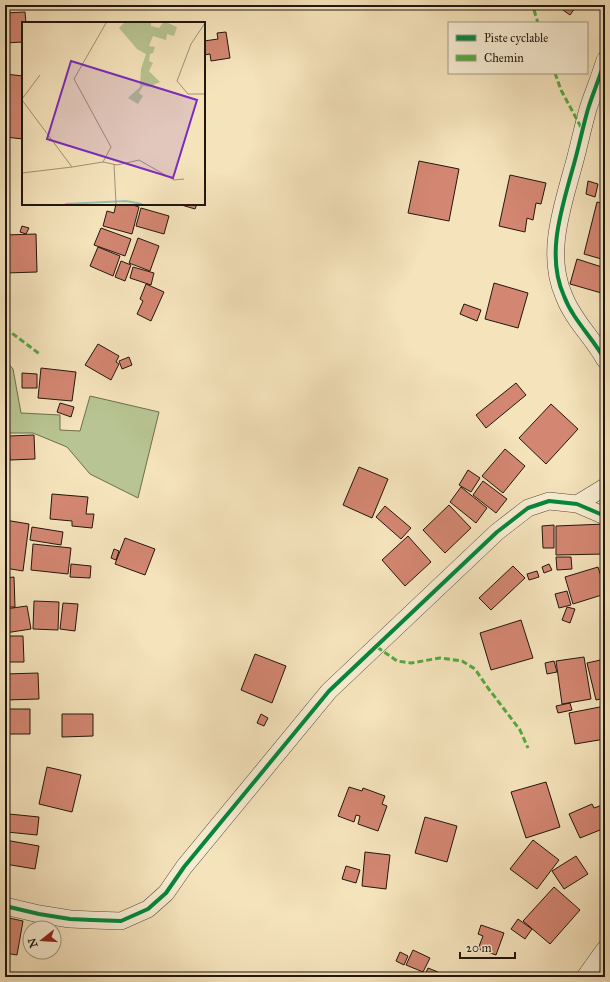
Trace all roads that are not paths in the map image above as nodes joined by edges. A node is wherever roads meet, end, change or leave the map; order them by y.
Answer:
1 (605, 60) edge
2 (605, 360) edge
3 (605, 487) edge
4 (577, 504) junction
5 (605, 516) edge
6 (5, 906) edge
7 (605, 949) edge
8 (585, 977) edge

1 - 2 street
3 - 4 street
4 - 5 street
4 - 6 street
7 - 8 street

